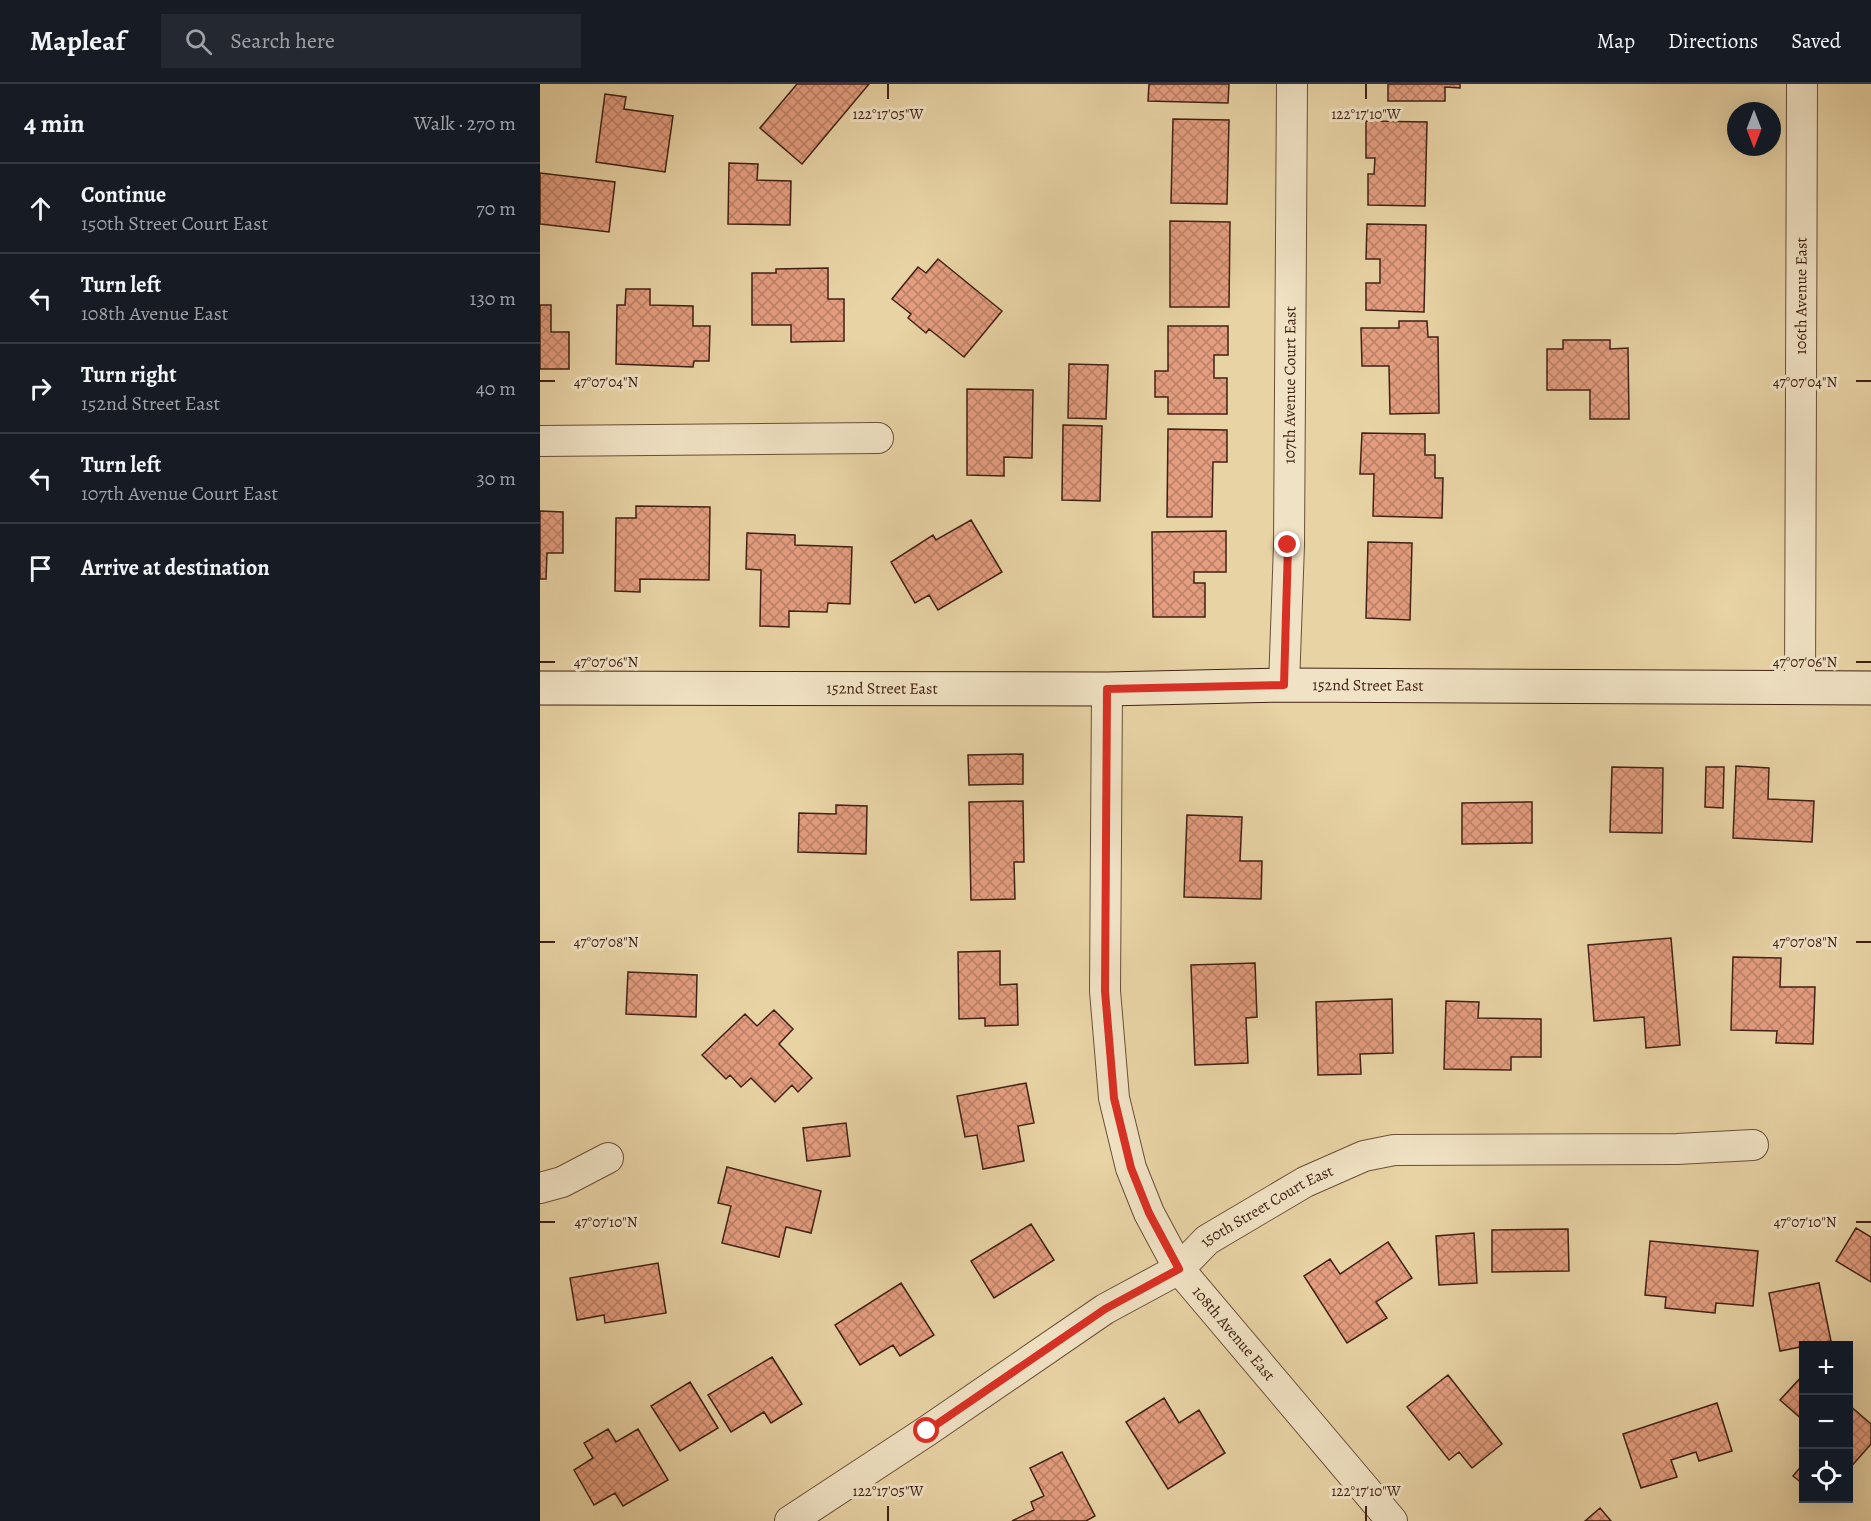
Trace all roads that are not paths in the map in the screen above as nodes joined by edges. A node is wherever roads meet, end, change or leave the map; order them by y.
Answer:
1 (1292, 84) edge
2 (1802, 84) edge
3 (878, 438) dead end
4 (540, 441) edge
5 (1284, 685) junction
6 (540, 688) edge
7 (1800, 688) junction
8 (1871, 688) edge
9 (1107, 689) junction
10 (1753, 1145) dead end
11 (608, 1158) dead end
12 (540, 1188) edge
13 (1179, 1269) junction
14 (790, 1521) edge
15 (1392, 1521) edge

1 - 5 street, 107th Avenue Court East
2 - 7 street, 106th Avenue East
3 - 4 street
5 - 7 main road, 152nd Street East
5 - 9 main road, 152nd Street East
6 - 9 main road, 152nd Street East
7 - 8 main road, 152nd Street East
9 - 13 street, 108th Avenue East
10 - 13 street, 150th Street Court East
11 - 12 street
13 - 14 street, 150th Street Court East
13 - 15 street, 108th Avenue East

